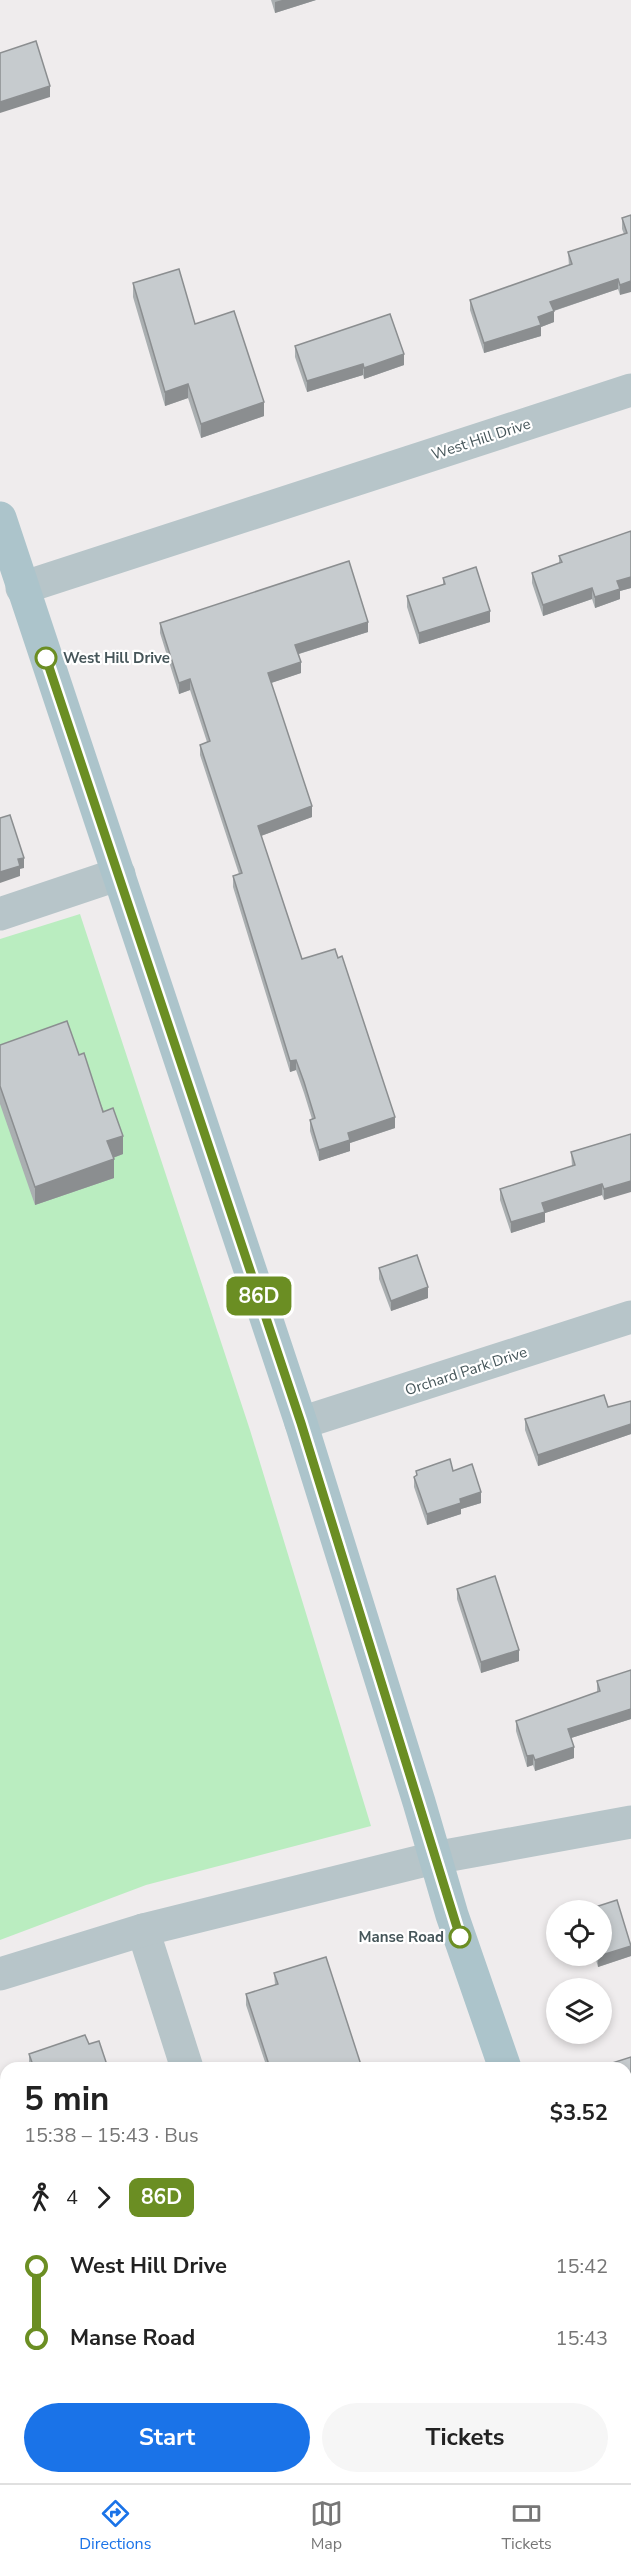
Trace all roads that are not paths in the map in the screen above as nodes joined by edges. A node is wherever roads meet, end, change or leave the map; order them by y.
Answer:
1 (631, 390) edge
2 (0, 518) edge
3 (22, 588) junction
4 (119, 874) junction
5 (0, 914) edge
6 (631, 1317) edge
7 (301, 1423) junction
8 (631, 1822) edge
9 (434, 1858) junction
10 (143, 1930) junction
11 (0, 1974) edge
12 (185, 2062) edge
13 (503, 2062) edge

1 - 3 street, West Hill Drive
2 - 3 main road
3 - 4 main road
4 - 5 street
4 - 7 main road
6 - 7 street, Orchard Park Drive
7 - 9 main road
8 - 9 street
9 - 10 street
9 - 13 main road
10 - 11 street
10 - 12 street

